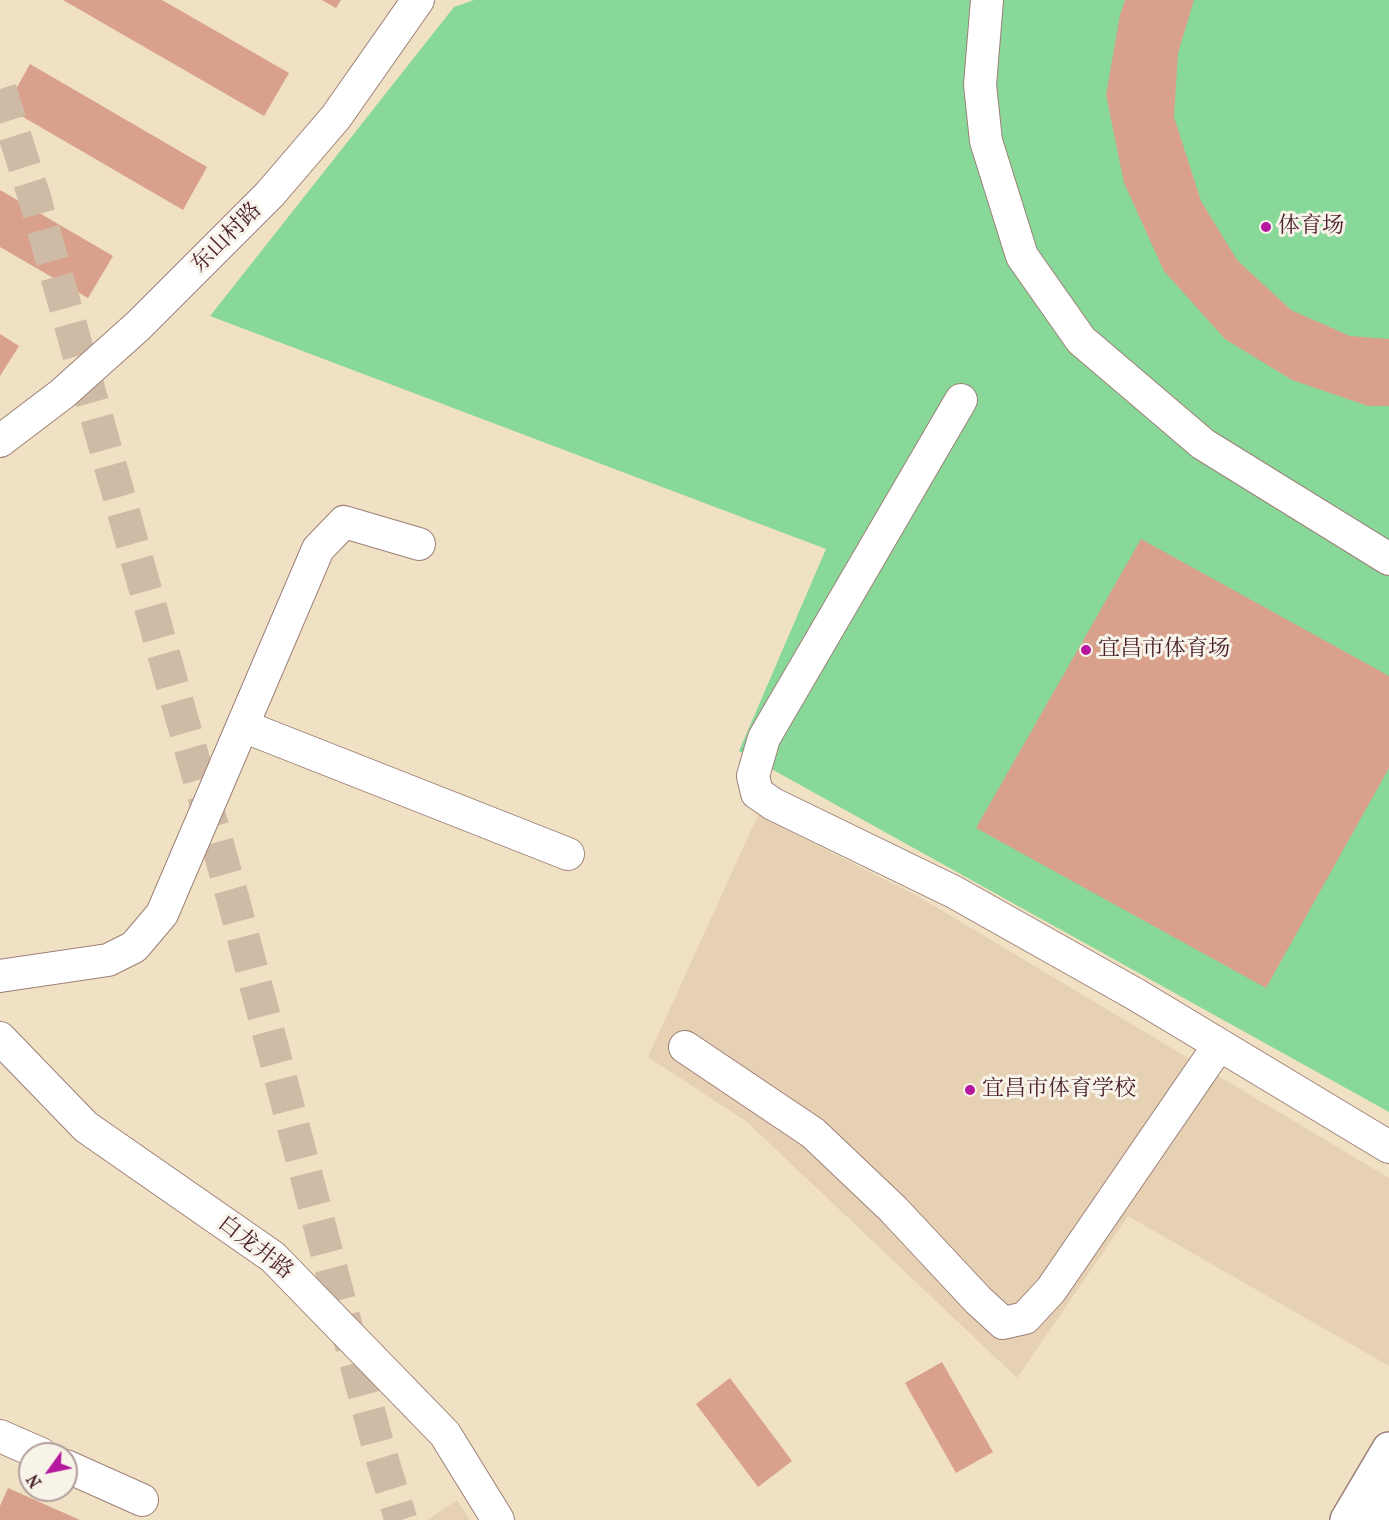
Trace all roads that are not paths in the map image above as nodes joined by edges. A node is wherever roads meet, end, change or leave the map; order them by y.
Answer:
1 (418, 0) edge
2 (987, 0) edge
3 (961, 400) dead end
4 (0, 441) edge
5 (418, 544) dead end
6 (1389, 559) edge
7 (243, 726) junction
8 (568, 854) dead end
9 (0, 976) edge
10 (0, 1038) edge
11 (1219, 1045) junction
12 (685, 1047) dead end
13 (1389, 1147) edge
14 (0, 1436) edge
15 (18, 1444) edge
16 (1389, 1449) edge
17 (78, 1471) edge
18 (1389, 1495) edge
19 (142, 1500) dead end
20 (498, 1520) edge
21 (1347, 1520) edge
22 (1375, 1520) edge

1 - 4 street, 东山村路
2 - 6 street
3 - 11 street
5 - 7 street
7 - 8 street
7 - 9 street
10 - 20 street, 白龙井路
11 - 12 street
11 - 13 street
14 - 15 street
16 - 21 main road
17 - 19 street
18 - 22 main road

